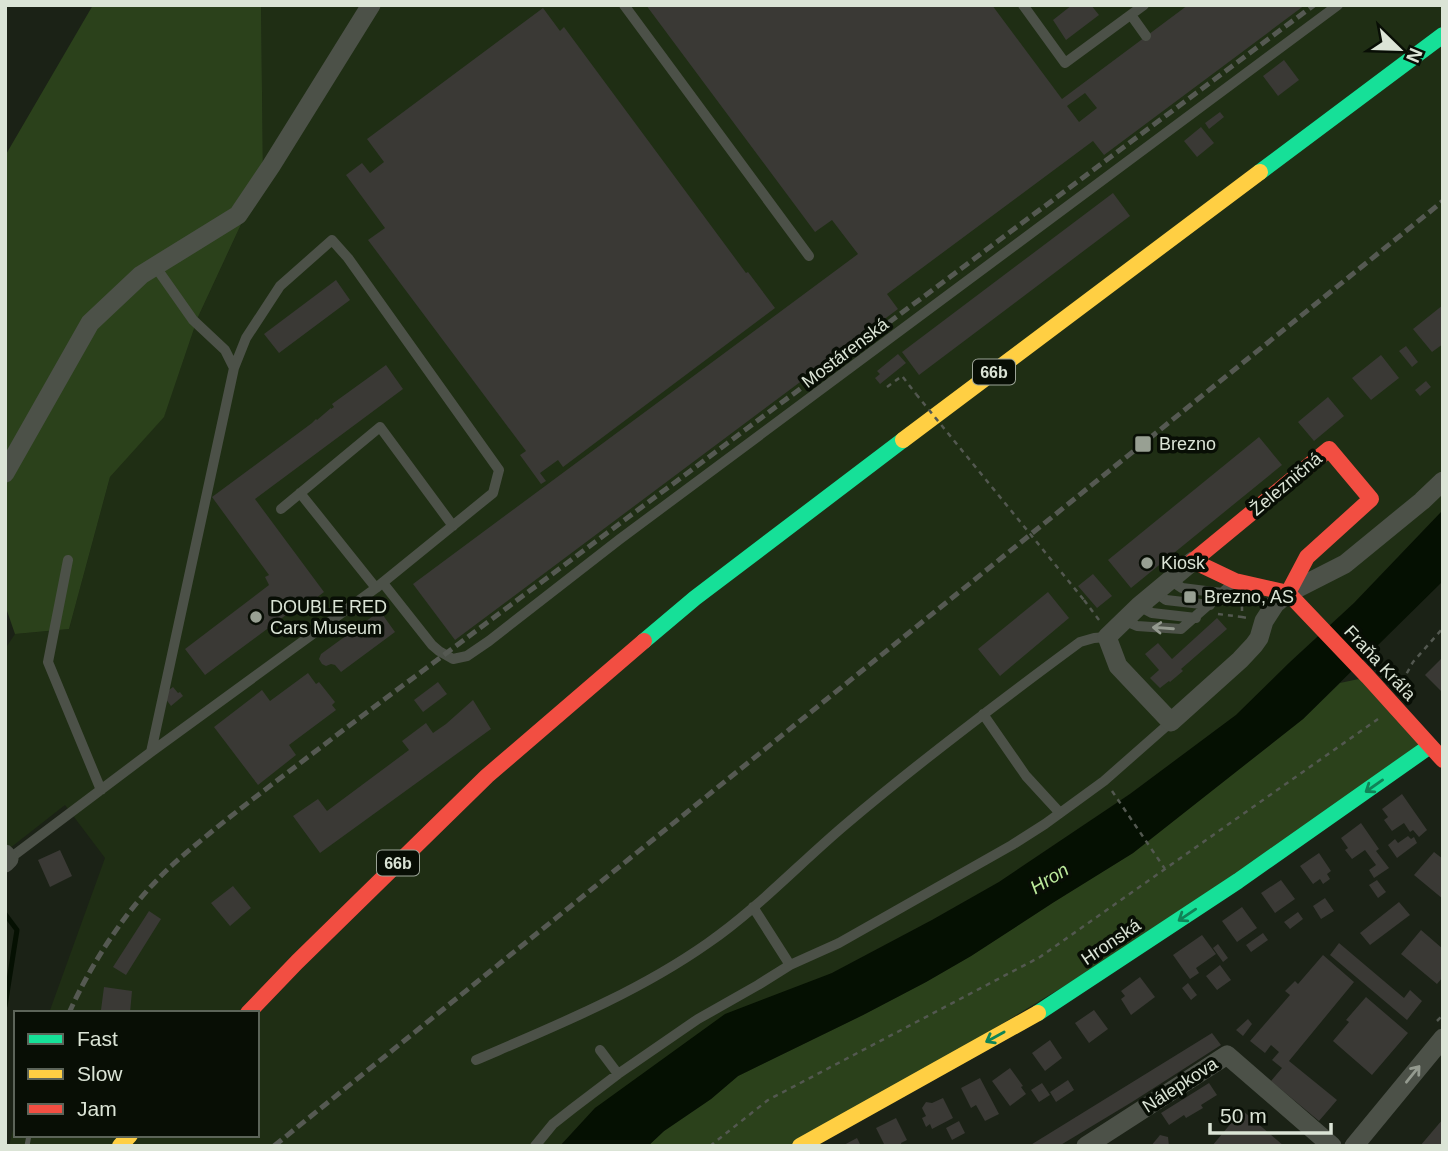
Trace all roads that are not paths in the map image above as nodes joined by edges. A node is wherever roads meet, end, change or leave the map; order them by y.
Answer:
1 (371, 5) edge
2 (624, 5) edge
3 (1023, 5) edge
4 (1144, 5) edge
5 (1338, 5) edge
6 (1131, 15) junction
7 (1443, 35) edge
8 (1146, 36) dead end
9 (809, 256) dead end
10 (155, 267) junction
11 (234, 368) junction
12 (5, 473) edge
13 (1443, 481) edge
14 (300, 493) junction
15 (281, 509) dead end
16 (453, 526) junction
17 (68, 560) dead end
18 (1193, 561) junction
19 (1235, 581) junction
20 (380, 585) junction
21 (1163, 586) junction
22 (1222, 593) junction
23 (1288, 593) junction
24 (1210, 605) junction
25 (1139, 606) junction
26 (1196, 618) junction
27 (1123, 620) junction
28 (1107, 637) junction
29 (984, 714) junction
30 (1171, 722) junction
31 (1430, 746) junction
32 (150, 752) junction
33 (1443, 760) edge
34 (101, 790) junction
35 (1060, 813) junction
36 (7, 859) edge
37 (753, 907) junction
38 (790, 965) junction
39 (250, 1011) edge
40 (1443, 1038) edge
41 (600, 1050) dead end
42 (476, 1060) dead end
43 (618, 1074) junction
44 (535, 1146) edge
45 (800, 1146) edge
46 (1086, 1146) edge
47 (1332, 1146) edge
48 (1354, 1146) edge

1 - 10 street
2 - 9 lane
3 - 6 lane
4 - 6 lane
5 - 20 lane, Mostárenská
6 - 8 lane
7 - 39 main road, 66b
10 - 11 lane
10 - 12 street
11 - 16 lane
11 - 32 lane
13 - 23 street
14 - 15 lane
14 - 16 lane
14 - 20 lane, Mostárenská
16 - 20 lane
17 - 34 lane
18 - 19 main road
18 - 21 street, Železničná
18 - 23 main road, Železničná
19 - 22 lane
19 - 23 main road
20 - 32 lane
21 - 22 lane
21 - 24 lane
21 - 25 street, Železničná
22 - 24 lane
23 - 30 street
23 - 31 main road, Fraňa Kráľa
24 - 26 lane
25 - 26 lane
25 - 27 street, Železničná
26 -> 27 lane
27 - 28 street, Železničná
28 - 29 lane
28 - 30 street
29 - 35 lane
29 - 37 lane
30 - 35 lane
31 - 33 main road, Fraňa Kráľa
31 -> 45 main road, Hronská
32 - 34 lane
34 - 36 lane
35 - 38 lane
37 - 38 lane
37 - 42 lane
38 - 43 lane
48 -> 40 street
41 - 43 lane
43 - 44 lane
46 - 47 street, Nálepkova

